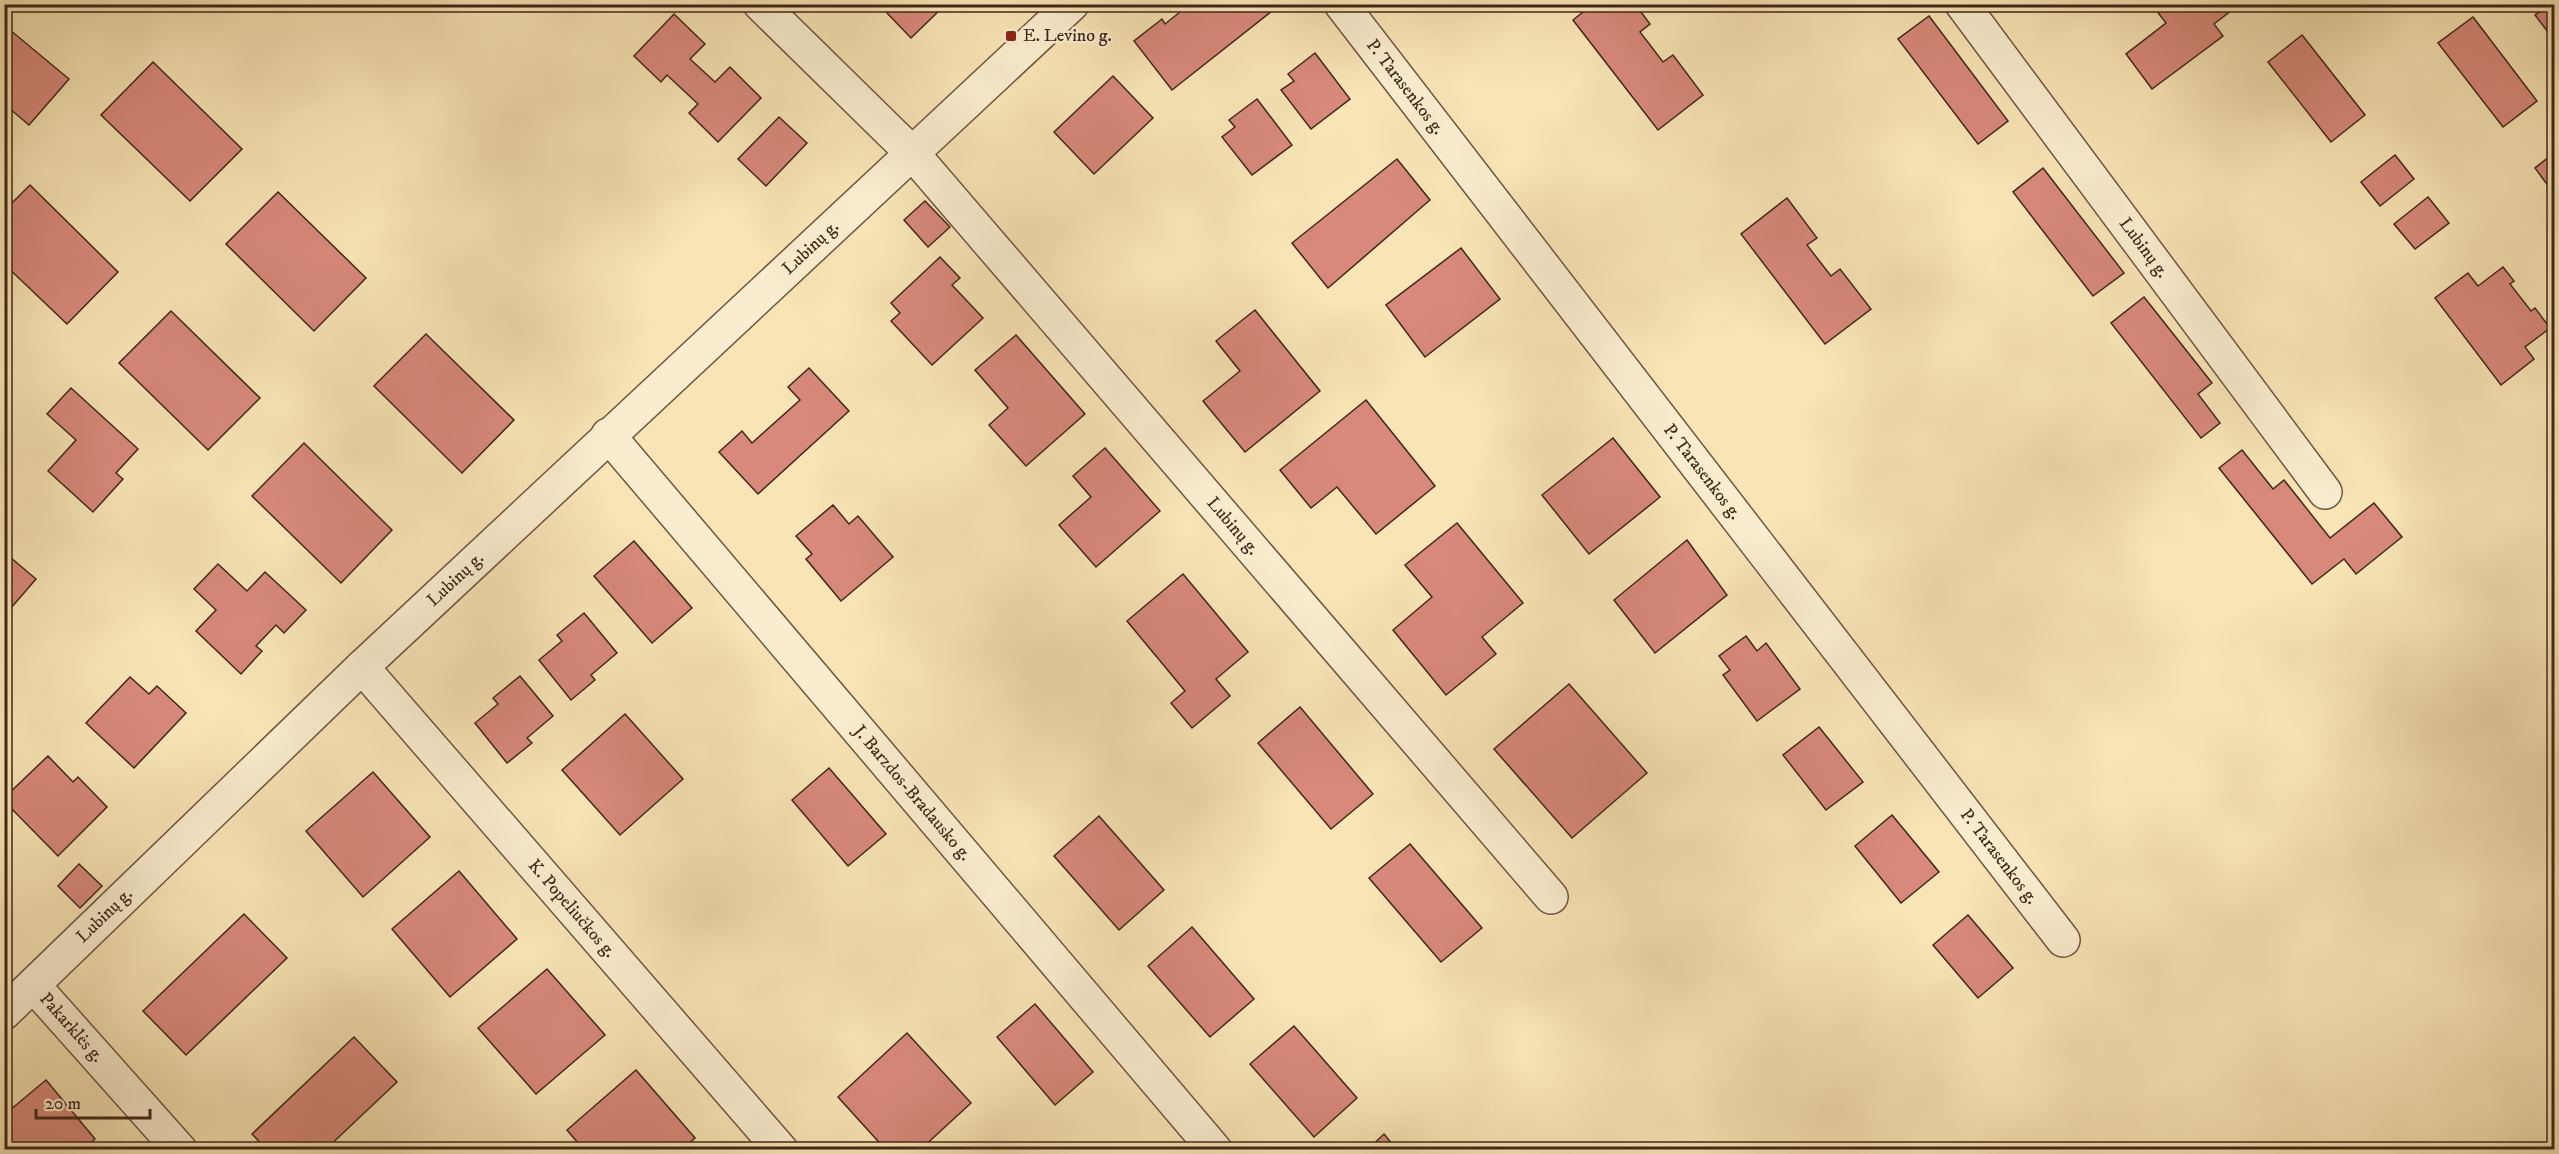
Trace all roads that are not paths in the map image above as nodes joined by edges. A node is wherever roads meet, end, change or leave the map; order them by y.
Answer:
1 (760, 4) edge
2 (1072, 4) edge
3 (1341, 4) edge
4 (1962, 4) edge
5 (914, 154) junction
6 (608, 435) junction
7 (2325, 492) dead end
8 (362, 666) junction
9 (1551, 897) dead end
10 (2062, 940) dead end
11 (34, 986) junction
12 (4, 1013) edge
13 (180, 1149) edge
14 (781, 1149) edge
15 (1215, 1149) edge

1 - 5 street
2 - 5 street, Lubinų g.
3 - 10 street, P. Tarasenkos g.
4 - 7 street, Lubinų g.
5 - 6 street, Lubinų g.
5 - 9 street, Lubinų g.
6 - 8 street, Lubinų g.
6 - 15 street, J. Barzdos-Bradausko g.
8 - 11 street, Lubinų g.
8 - 14 street, K. Popeliučkos g.
11 - 12 street, Lubinų g.
11 - 13 street, Pakarklės g.

